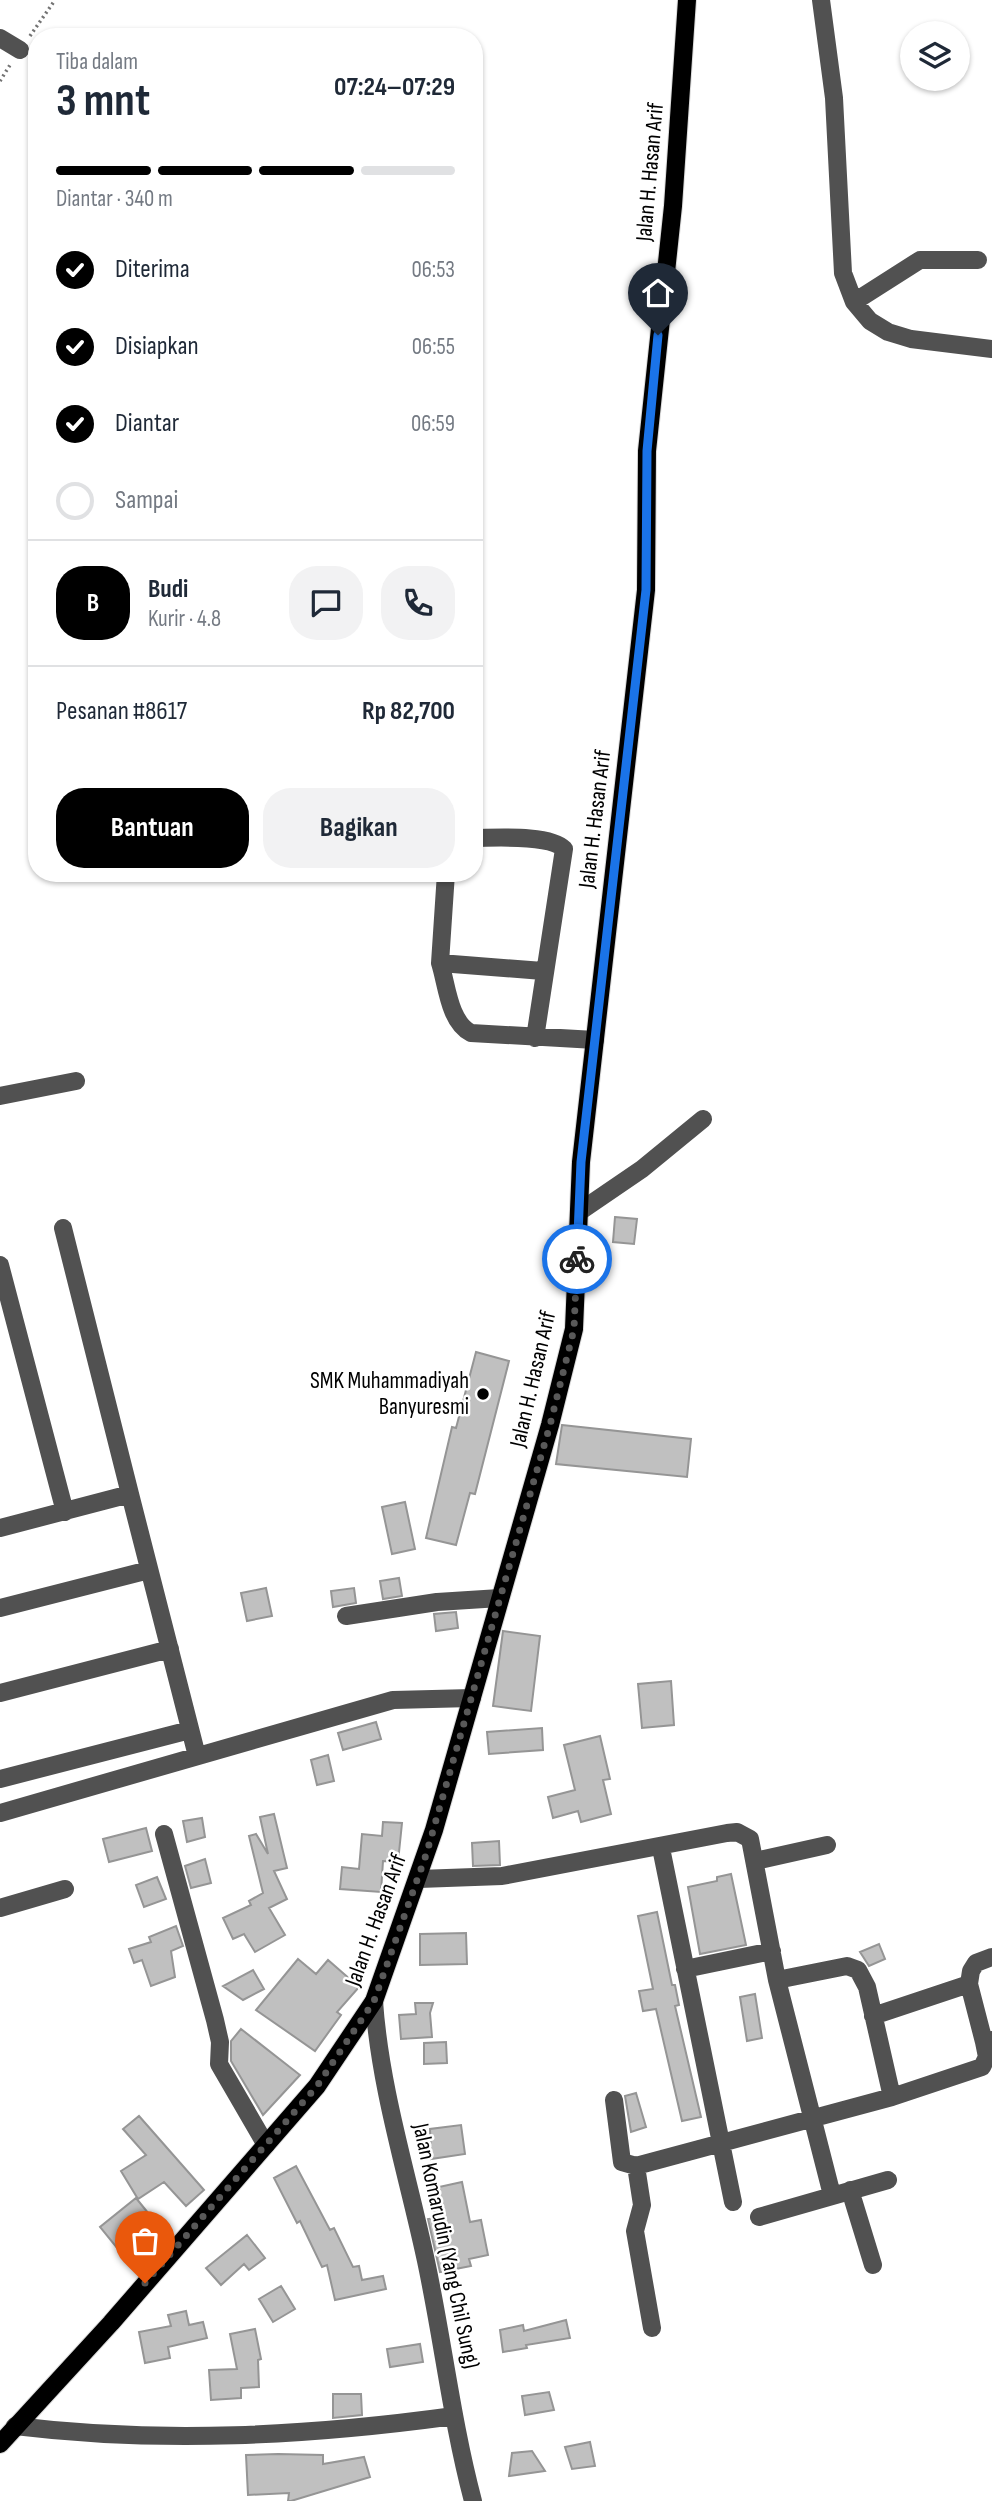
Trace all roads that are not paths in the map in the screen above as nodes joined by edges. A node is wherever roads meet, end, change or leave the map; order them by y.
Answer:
1 (687, 0) edge
2 (821, 0) edge
3 (978, 260) dead end
4 (861, 297) junction
5 (992, 349) edge
6 (483, 838) edge
7 (445, 882) edge
8 (440, 962) junction
9 (544, 971) junction
10 (535, 1038) junction
11 (595, 1040) junction
12 (76, 1081) dead end
13 (0, 1096) edge
14 (703, 1119) dead end
15 (579, 1212) junction
16 (63, 1228) dead end
17 (0, 1265) edge
18 (130, 1494) junction
19 (65, 1512) junction
20 (0, 1528) edge
21 (149, 1570) junction
22 (500, 1598) junction
23 (0, 1608) edge
24 (346, 1616) dead end
25 (170, 1648) junction
26 (0, 1693) edge
27 (472, 1698) junction
28 (190, 1730) junction
29 (197, 1756) junction
30 (0, 1779) edge
31 (0, 1813) edge
32 (164, 1834) dead end
33 (827, 1845) dead end
34 (661, 1847) junction
35 (755, 1861) junction
36 (419, 1879) junction
37 (65, 1889) dead end
38 (0, 1908) edge
39 (772, 1951) junction
40 (992, 1957) edge
41 (685, 1969) junction
42 (778, 1980) junction
43 (970, 1984) junction
44 (374, 2001) junction
45 (873, 2016) junction
46 (988, 2041) edge
47 (892, 2097) junction
48 (614, 2099) dead end
49 (812, 2116) junction
50 (721, 2141) junction
51 (266, 2144) junction
52 (636, 2166) junction
53 (888, 2180) dead end
54 (850, 2190) junction
55 (832, 2195) junction
56 (733, 2202) dead end
57 (759, 2217) dead end
58 (873, 2265) dead end
59 (652, 2328) dead end
60 (454, 2416) junction
61 (15, 2426) junction
62 (0, 2444) edge
63 (473, 2501) edge

1 - 11 main road, Jalan H. Hasan Arif
2 - 4 street
3 - 4 street
4 - 5 street
6 - 9 street
7 - 8 street
8 - 9 street
8 - 10 street
9 - 10 street
10 - 11 street
11 - 15 main road, Jalan H. Hasan Arif
12 - 13 street
14 - 15 street
15 - 22 main road, Jalan H. Hasan Arif
16 - 18 street
17 - 19 street
18 - 19 street
18 - 21 street
19 - 20 street
21 - 23 street
21 - 25 street
22 - 24 street
22 - 27 main road, Jalan H. Hasan Arif
25 - 26 street
25 - 28 street
27 - 29 street
27 - 36 main road, Jalan H. Hasan Arif
28 - 29 street
28 - 30 street
29 - 31 street
32 - 51 street
33 - 35 street
34 - 35 street
34 - 36 street
34 - 41 street
35 - 39 street
36 - 44 main road, Jalan H. Hasan Arif
37 - 38 street
39 - 41 street
39 - 42 street
40 - 43 street
41 - 50 street
42 - 45 street
42 - 49 street
43 - 45 street
43 - 46 street
44 - 51 main road, Jalan H. Hasan Arif
44 - 60 street, Jalan Komarudin (Yang Chil Sung)
45 - 47 street
46 - 47 street
47 - 49 street
48 - 52 street
49 - 50 street
49 - 55 street
50 - 52 street
50 - 56 street
51 - 61 main road, Jalan H. Hasan Arif
52 - 59 street
53 - 54 street
54 - 55 street
54 - 58 street
55 - 57 street
60 - 61 street
60 - 63 street, Jalan Komarudin (Yang Chil Sung)
61 - 62 main road, Jalan H. Hasan Arif

